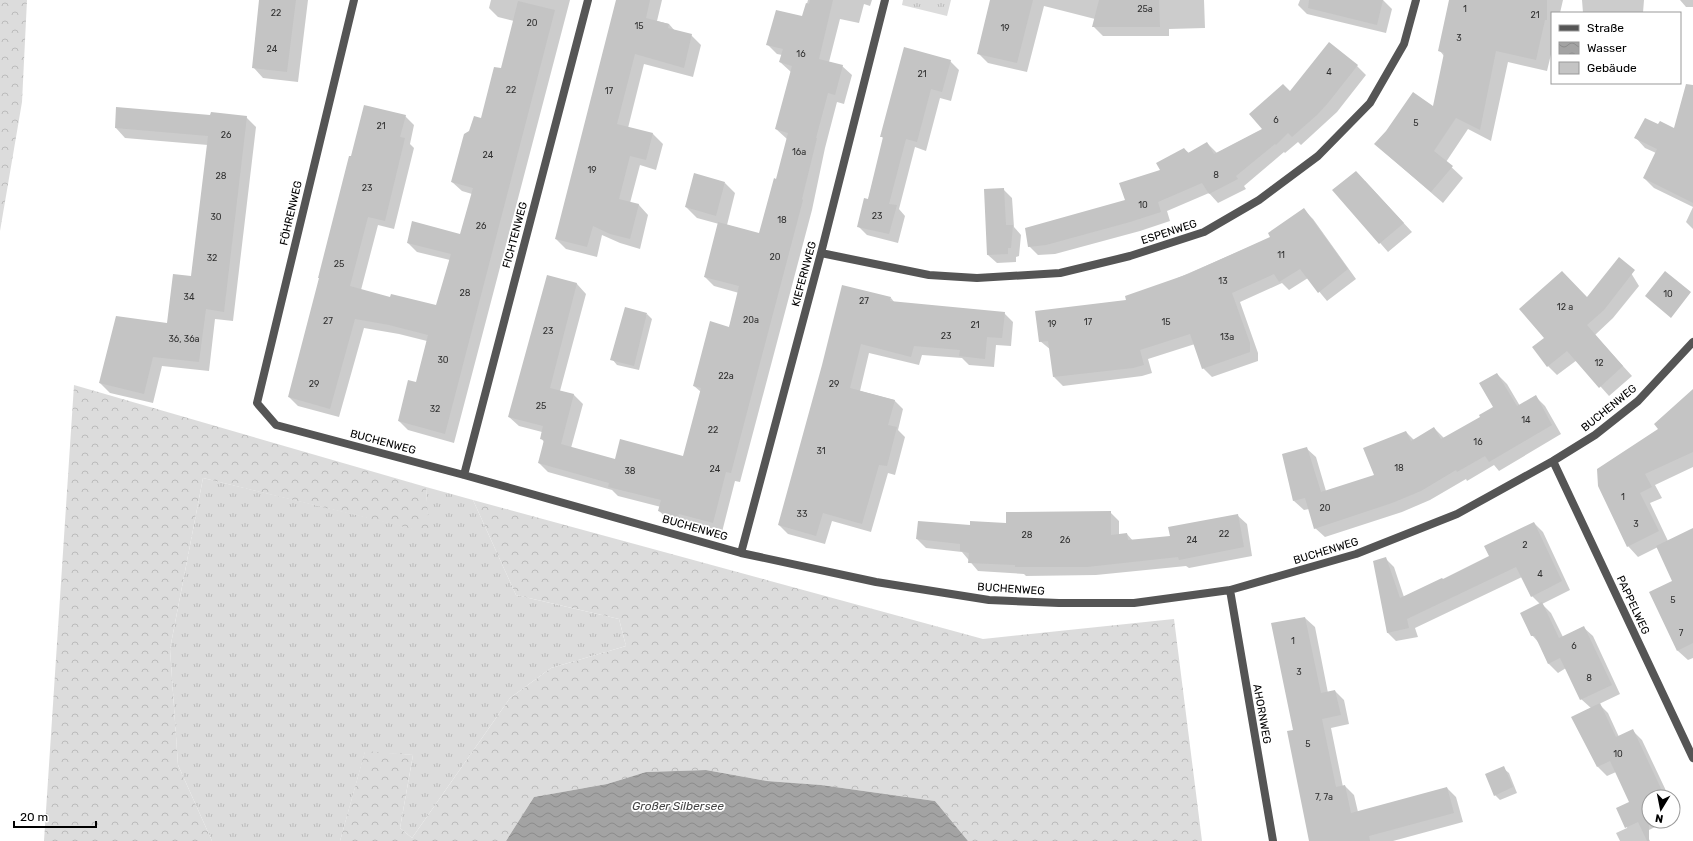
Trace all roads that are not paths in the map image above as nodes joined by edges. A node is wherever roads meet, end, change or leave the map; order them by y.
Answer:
1 (354, 0) edge
2 (588, 0) edge
3 (885, 0) edge
4 (1416, 0) edge
5 (821, 253) junction
6 (1693, 342) edge
7 (276, 425) joint
8 (1553, 461) junction
9 (464, 475) junction
10 (741, 553) junction
11 (1230, 590) junction
12 (1693, 758) edge
13 (1273, 841) edge

1 - 7 street, FÖHRENWEG
2 - 9 street, FICHTENWEG
3 - 5 street, KIEFERNWEG
4 - 5 street, ESPENWEG
5 - 10 street, KIEFERNWEG
6 - 8 street, BUCHENWEG
7 - 9 street, BUCHENWEG
8 - 11 street, BUCHENWEG
8 - 12 street, PAPPELWEG
9 - 10 street, BUCHENWEG
10 - 11 street, BUCHENWEG
11 - 13 street, AHORNWEG

